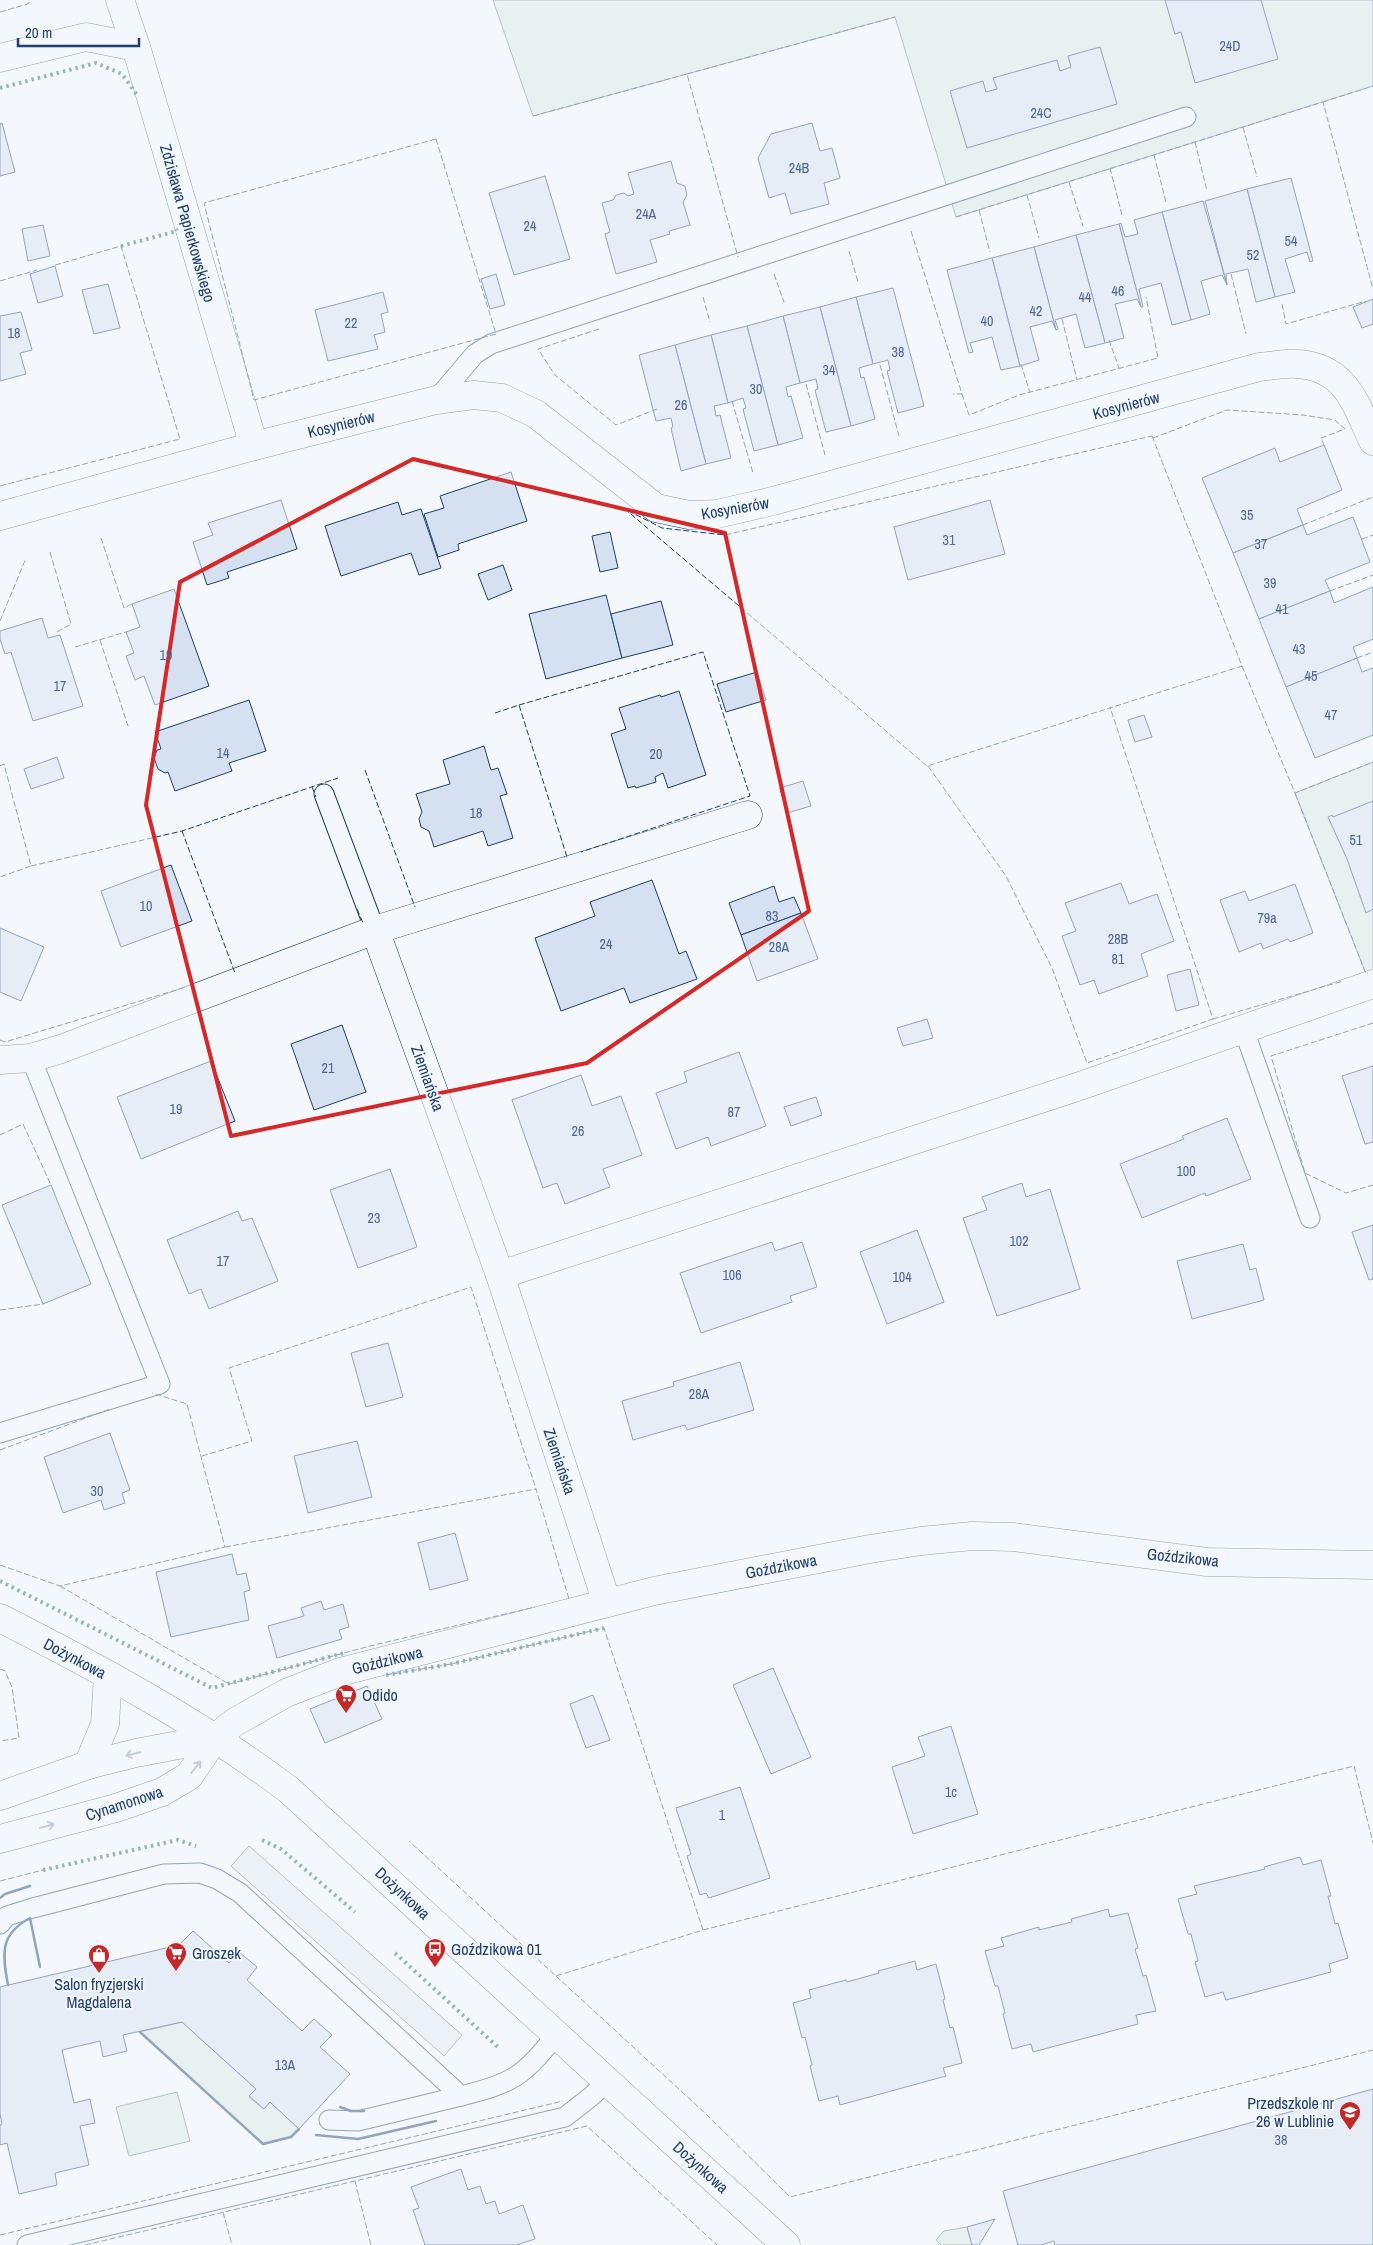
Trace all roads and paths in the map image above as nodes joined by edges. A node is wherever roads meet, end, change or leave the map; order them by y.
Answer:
1 (120, 0) edge
2 (136, 47) junction
3 (0, 58) edge
4 (1186, 117) dead end
5 (436, 400) junction
6 (1373, 441) edge
7 (254, 446) junction
8 (0, 516) edge
9 (324, 794) dead end
10 (748, 815) dead end
11 (376, 930) junction
12 (1373, 984) edge
13 (1244, 1030) junction
14 (31, 1058) junction
15 (0, 1060) edge
16 (1310, 1218) dead end
17 (500, 1275) junction
18 (0, 1433) edge
19 (1373, 1565) edge
20 (607, 1603) junction
21 (0, 1618) edge
22 (108, 1675) junction
23 (216, 1738) junction
24 (88, 1765) junction
25 (0, 1796) edge
26 (0, 1838) edge
27 (0, 1924) edge
28 (555, 2036) junction
29 (606, 2081) junction
30 (461, 2096) junction
31 (329, 2120) dead end
32 (27, 2245) edge
33 (786, 2245) edge

1 - 2 street, Zdzisława Papierkowskiego
2 - 3 street
2 - 7 street, Zdzisława Papierkowskiego
4 - 5 lane
5 - 6 street, Kosynierów
5 - 7 street, Kosynierów
7 - 8 street, Kosynierów
9 - 11 lane
10 - 11 street
11 - 14 street
11 - 17 street, Ziemiańska
12 - 13 street
13 - 16 lane
13 - 17 street
14 - 15 street
14 - 18 lane
17 - 20 street, Ziemiańska
19 - 20 street, Goździkowa
20 - 23 street, Goździkowa
21 - 22 street, Dożynkowa
22 - 23 street, Dożynkowa
22 - 24 street
23 -> 24 street
26 -> 23 street, Cynamonowa
23 - 28 street, Dożynkowa
24 - 25 street
27 - 30 lane
28 - 29 street, Dożynkowa
28 - 30 lane
29 - 32 lane
29 - 33 street, Dożynkowa
30 - 31 lane

